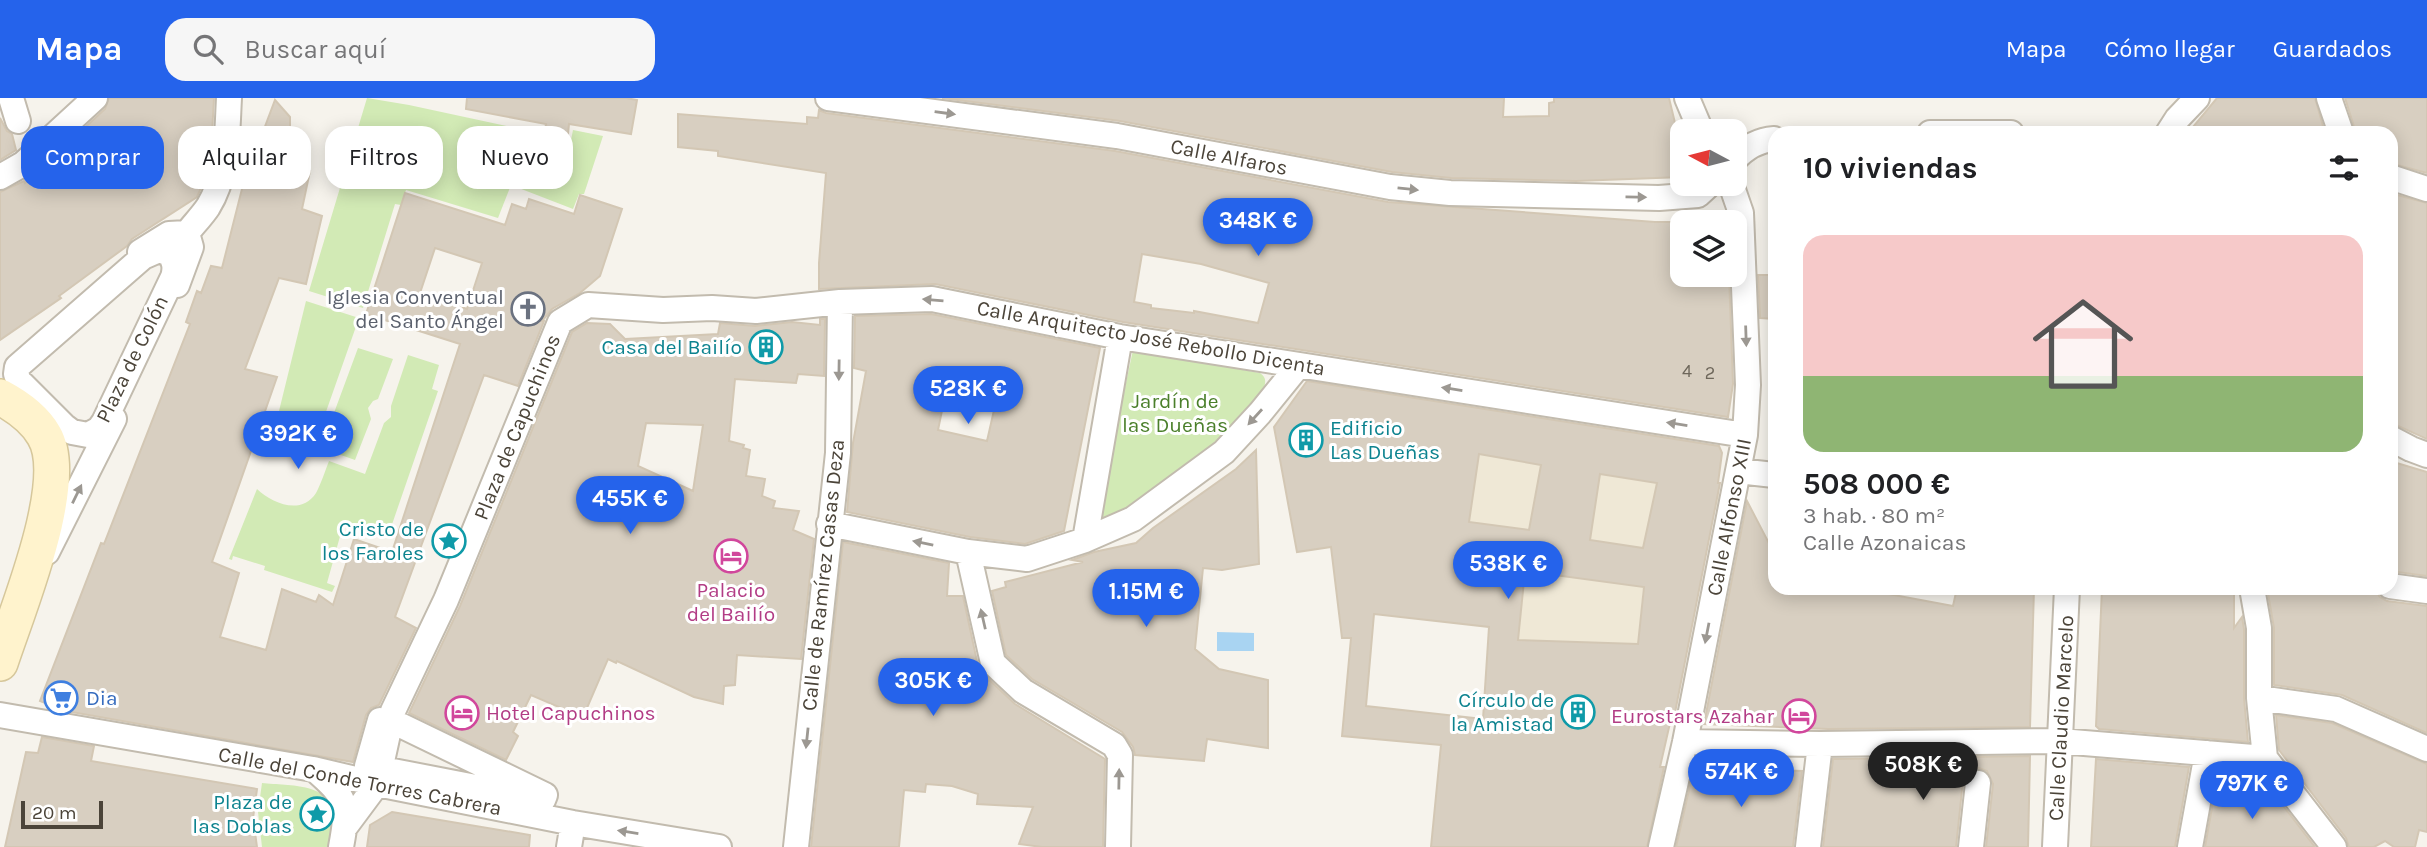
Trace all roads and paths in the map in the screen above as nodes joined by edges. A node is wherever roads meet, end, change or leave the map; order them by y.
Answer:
1 (95, 98) edge
2 (229, 98) edge
3 (838, 98) edge
4 (1687, 98) edge
5 (2197, 98) edge
6 (2329, 98) edge
7 (1696, 119) edge
8 (27, 126) edge
9 (2172, 126) edge
10 (2339, 126) edge
11 (1768, 139) edge
12 (1747, 148) edge
13 (21, 165) edge
14 (0, 177) edge
15 (2398, 180) edge
16 (2427, 189) edge
17 (1685, 196) edge
18 (1735, 196) edge
19 (187, 233) junction
20 (159, 250) joint
21 (840, 302) junction
22 (560, 322) joint
23 (1120, 337) junction
24 (0, 363) edge
25 (1299, 365) junction
26 (0, 397) edge
27 (1745, 435) junction
28 (2398, 442) edge
29 (2427, 455) edge
30 (1738, 471) junction
31 (1768, 474) edge
32 (830, 524) junction
33 (1085, 540) junction
34 (968, 552) junction
35 (2398, 587) edge
36 (2427, 591) edge
37 (2067, 595) edge
38 (2253, 595) edge
39 (22, 597) junction
40 (0, 663) edge
41 (2259, 698) junction
42 (0, 715) edge
43 (389, 724) junction
44 (1982, 741) junction
45 (2060, 741) junction
46 (1685, 743) junction
47 (1820, 744) junction
48 (2427, 749) edge
49 (2207, 752) junction
50 (2265, 758) junction
51 (313, 769) junction
52 (378, 776) junction
53 (571, 835) edge
54 (343, 837) edge
55 (719, 847) edge
56 (796, 847) edge
57 (1118, 847) edge
58 (1661, 847) edge
59 (1808, 847) edge
60 (1971, 847) edge
61 (2055, 847) edge
62 (2190, 847) edge
63 (2334, 847) edge

1 - 8 street
2 - 19 street
3 -> 17 street, Calle Alfaros
4 - 7 street
5 - 9 street
6 - 10 street
11 - 12 street
13 - 14 street
15 - 16 street
18 -> 27 street, Calle Alfonso XIII
19 - 24 street
39 -> 19 street, Plaza de Colón
20 - 20 street, Plaza de Colón
21 - 22 street, Calle Arquitecto José Rebollo Dicenta
23 -> 21 street, Calle Arquitecto José Rebollo Dicenta
21 -> 32 street, Calle de Ramírez Casas Deza
22 - 43 street, Plaza de Capuchinos
23 - 25 street, Calle Arquitecto José Rebollo Dicenta
23 - 33 street
27 -> 25 street, Calle Arquitecto José Rebollo Dicenta
25 -> 33 street
26 - 39 main road, Plaza de Colón
27 - 30 street, Calle Alfonso XIII
28 - 29 street
30 - 31 street
30 -> 46 street, Calle Alfonso XIII
34 -> 32 street
32 -> 56 street, Calle de Ramírez Casas Deza
33 - 34 street
57 -> 34 street
35 - 36 street
37 - 45 street, Calle Claudio Marcelo
38 - 41 street
39 - 40 main road, Plaza de Colón
41 - 48 street
41 - 50 street
42 - 51 street, Calle del Conde Torres Cabrera
43 - 52 street, Plaza de Capuchinos
43 - 52 street
44 - 45 street
44 - 47 street
44 - 60 street
45 - 49 street
45 - 61 street, Calle Claudio Marcelo
46 - 47 street
46 - 58 street, Calle Alfonso XIII
47 - 59 street
49 - 50 street
49 - 62 street
50 - 63 street
51 - 52 street, Calle del Conde Torres Cabrera
51 - 54 street
52 - 53 street, Calle del Conde Torres Cabrera
52 - 54 street
55 -> 53 street, Calle del Conde Torres Cabrera

